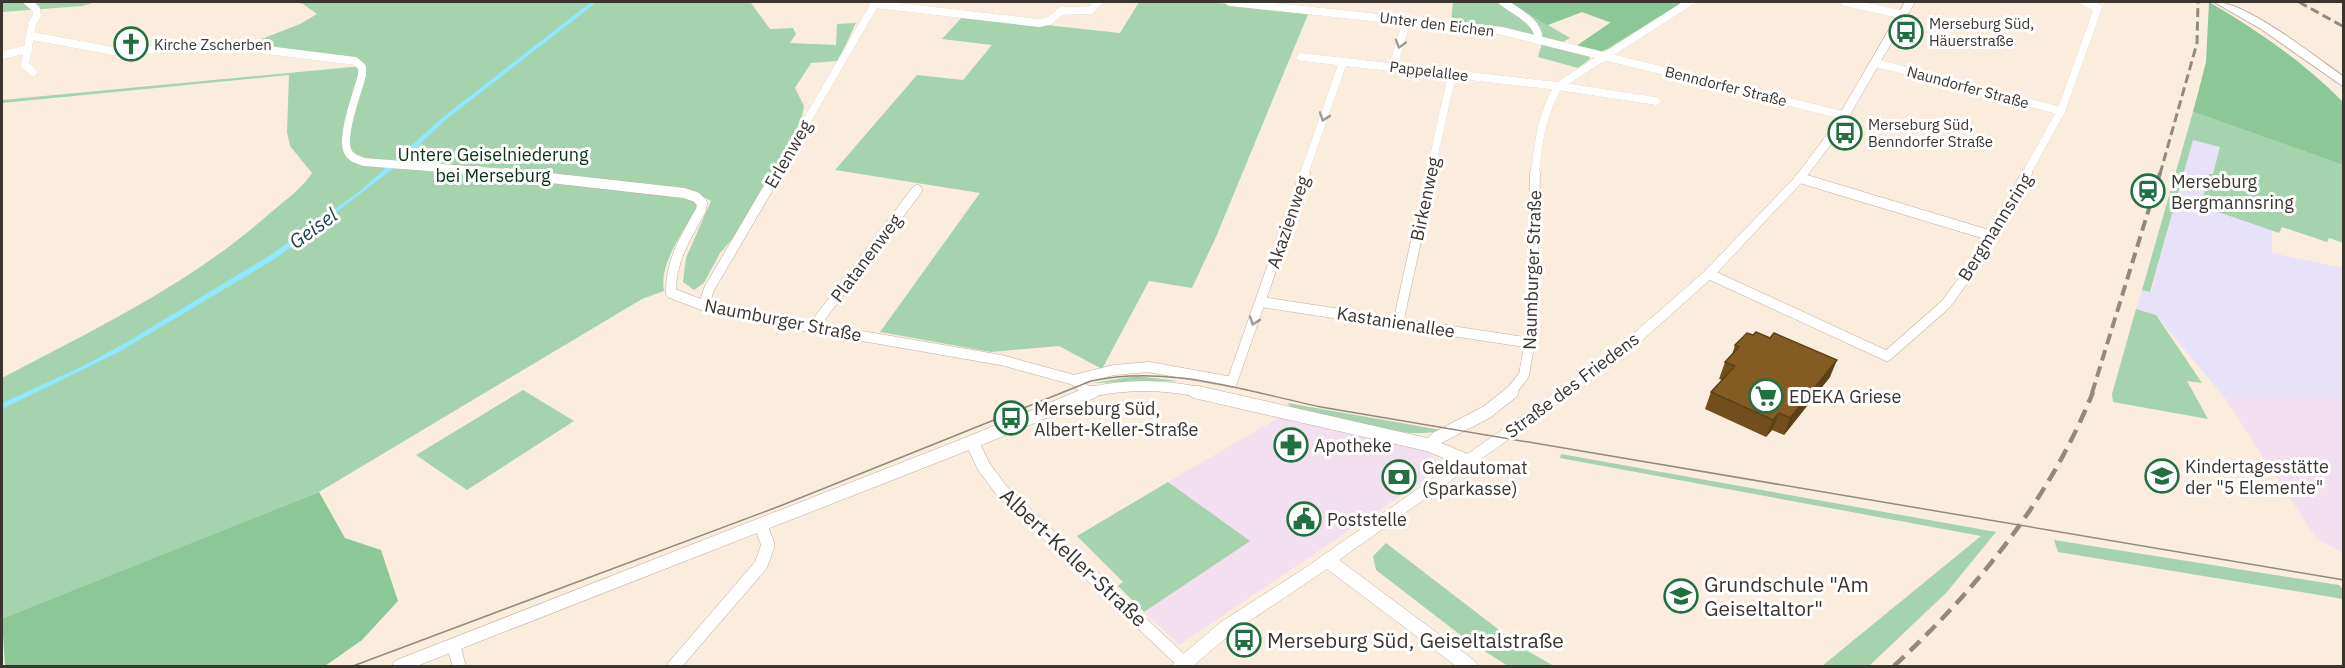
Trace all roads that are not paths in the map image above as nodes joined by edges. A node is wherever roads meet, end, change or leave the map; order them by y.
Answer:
1 (28, 2) edge
2 (1098, 2) edge
3 (1230, 2) edge
4 (1503, 2) edge
5 (1690, 2) edge
6 (1845, 2) edge
7 (1910, 2) edge
8 (2085, 2) edge
9 (2220, 2) edge
10 (2235, 2) edge
11 (875, 3) edge
12 (1904, 15) junction
13 (1407, 20) junction
14 (32, 36) junction
15 (1538, 40) junction
16 (28, 49) junction
17 (2, 55) edge
18 (1606, 56) junction
19 (1301, 57) dead end
20 (1343, 62) junction
21 (1876, 63) junction
22 (1393, 67) junction
23 (2343, 71) edge
24 (33, 72) dead end
25 (1452, 74) junction
26 (1558, 86) junction
27 (2343, 86) edge
28 (1656, 101) dead end
29 (2061, 111) junction
30 (1846, 116) junction
31 (1800, 178) junction
32 (917, 190) dead end
33 (1992, 236) junction
34 (1709, 274) junction
35 (1261, 302) junction
36 (704, 305) junction
37 (1398, 323) junction
38 (814, 327) junction
39 (1531, 343) junction
40 (1074, 380) junction
41 (1232, 382) joint
42 (1088, 392) junction
43 (972, 442) junction
44 (1431, 445) junction
45 (1468, 461) junction
46 (762, 526) junction
47 (1327, 560) junction
48 (454, 646) junction
49 (1183, 665) edge
50 (399, 666) edge
51 (459, 666) edge
52 (674, 666) edge
53 (1469, 666) edge

1 - 14 street
2 - 11 street
3 - 13 street, Unter den Eichen
4 - 15 street
5 - 18 street, Naumburger Straße
6 - 12 street
7 - 12 street, Straße des Friedens
8 - 29 street, Bergmannsring
9 - 27 main road
10 - 23 main road
11 - 36 street, Erlenweg
12 - 21 street, Straße des Friedens
13 - 15 street, Unter den Eichen
13 -> 22 street
14 - 16 street
14 - 36 street, Naumburger Straße
15 - 18 street, Unter den Eichen
16 - 17 street
16 - 24 street
18 - 26 street, Naumburger Straße
18 - 30 street, Benndorfer Straße
19 - 20 street, Pappelallee
20 - 22 street, Pappelallee
20 -> 35 street, Akazienweg
21 - 29 street, Naundorfer Straße
21 - 30 street, Straße des Friedens
22 - 25 street, Pappelallee
25 - 26 street, Pappelallee
25 - 37 street, Birkenweg
26 - 28 street
26 - 39 street, Naumburger Straße
29 - 33 street, Bergmannsring
30 - 31 street, Straße des Friedens
31 - 33 street
31 - 34 street, Straße des Friedens
32 - 38 street, Platanenweg
33 - 34 street, Bergmannsring
34 - 45 street, Straße des Friedens
35 - 37 street, Kastanienallee
35 -> 41 street, Akazienweg
36 - 38 street, Naumburger Straße
37 - 39 street, Kastanienallee
38 - 40 street, Naumburger Straße
39 - 44 street, Naumburger Straße
40 - 41 street, Naumburger Straße
40 - 42 street, Naumburger Straße
42 - 43 street
42 - 44 street
43 - 46 street
43 - 49 street, Albert-Keller-Straße
44 - 45 street
45 - 47 street, Straße des Friedens
46 - 48 street
46 - 52 street
47 - 49 street, Straße des Friedens
47 - 53 street
48 - 50 street
48 - 51 street

